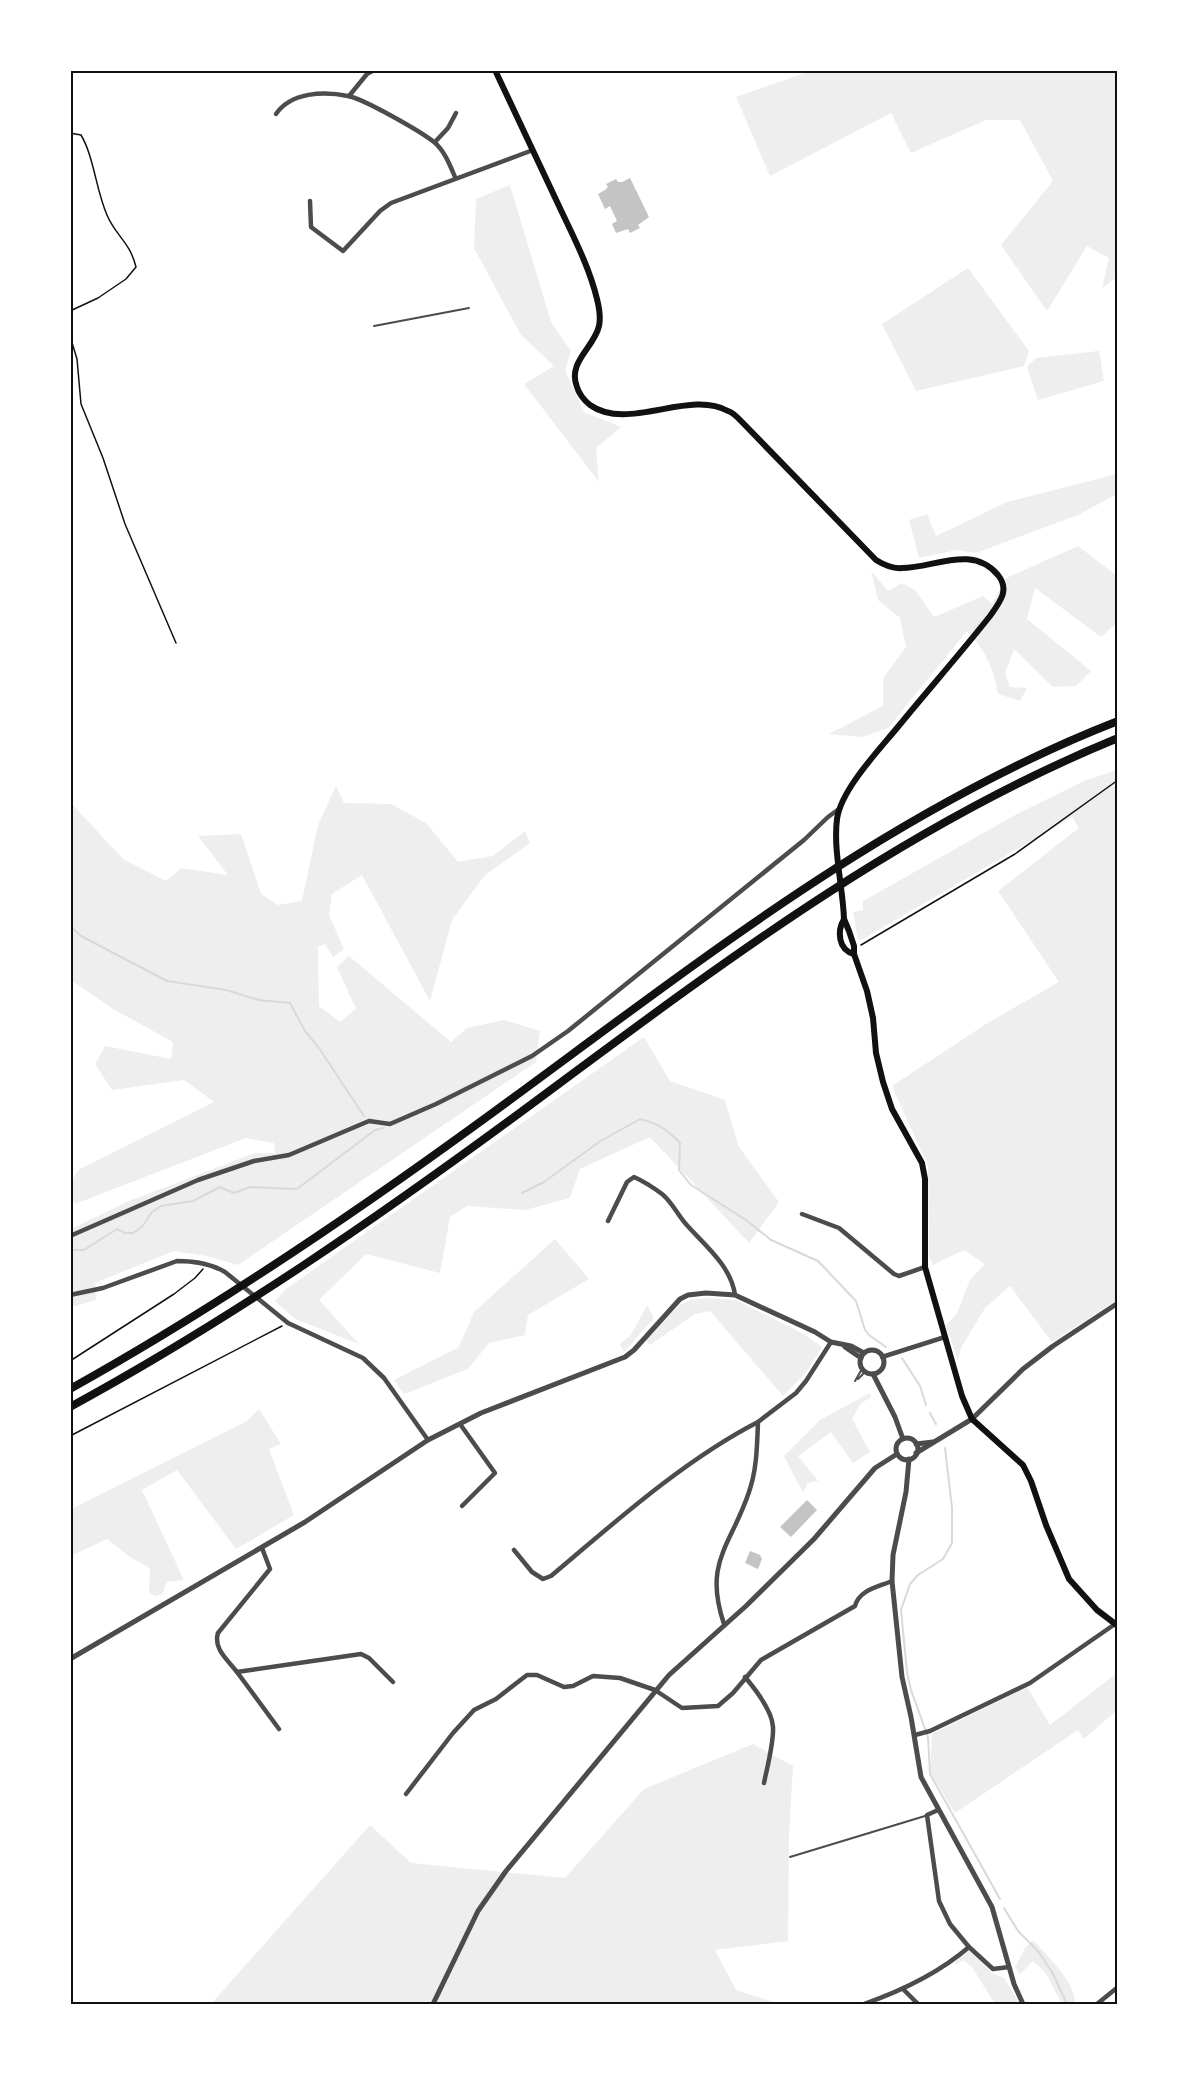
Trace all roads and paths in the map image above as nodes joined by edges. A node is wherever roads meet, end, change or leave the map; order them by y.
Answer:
1 (374, 70) edge
2 (495, 70) edge
3 (349, 96) junction
4 (456, 113) dead end
5 (276, 114) dead end
6 (70, 133) edge
7 (435, 142) junction
8 (533, 150) junction
9 (455, 177) junction
10 (310, 201) dead end
11 (469, 308) dead end
12 (70, 311) edge
13 (374, 326) dead end
14 (70, 336) edge
15 (176, 643) dead end
16 (1118, 721) edge
17 (1118, 738) edge
18 (1118, 780) edge
19 (842, 808) junction
20 (844, 919) junction
21 (854, 954) junction
22 (802, 1215) dead end
23 (608, 1221) dead end
24 (70, 1236) edge
25 (208, 1264) junction
26 (925, 1267) junction
27 (70, 1295) edge
28 (735, 1295) junction
29 (1118, 1303) edge
30 (288, 1323) junction
31 (945, 1337) junction
32 (831, 1342) junction
33 (862, 1355) junction
34 (882, 1357) junction
35 (70, 1361) edge
36 (875, 1373) junction
37 (70, 1389) edge
38 (70, 1407) edge
39 (972, 1419) junction
40 (758, 1422) junction
41 (460, 1424) junction
42 (70, 1436) edge
43 (905, 1438) junction
44 (428, 1440) junction
45 (935, 1441) junction
46 (916, 1444) junction
47 (897, 1451) junction
48 (913, 1457) junction
49 (462, 1506) dead end
50 (262, 1548) junction
51 (514, 1550) dead end
52 (892, 1581) junction
53 (724, 1624) junction
54 (1116, 1625) edge
55 (70, 1659) edge
56 (237, 1672) junction
57 (746, 1677) junction
58 (393, 1682) dead end
59 (656, 1690) junction
60 (279, 1729) dead end
61 (915, 1735) junction
62 (764, 1784) dead end
63 (406, 1794) dead end
64 (938, 1810) junction
65 (927, 1815) junction
66 (790, 1857) dead end
67 (969, 1947) junction
68 (1010, 1967) junction
69 (1118, 1987) edge
70 (903, 1989) junction
71 (1023, 2003) edge
72 (433, 2004) edge
73 (864, 2004) edge
74 (918, 2004) edge
75 (1097, 2004) edge

1 - 3 street
2 - 8 main road
3 - 5 street
3 - 7 street
4 - 7 street
6 - 12 path
7 - 9 street
8 - 9 street
8 - 19 main road
9 - 10 street
11 - 13 lane
14 - 15 path
16 - 37 highway
17 - 38 highway
18 - 21 path
19 - 20 main road
19 - 24 street
20 - 21 main road
20 - 21 main road
21 - 26 main road
22 - 26 street
23 - 28 street
25 - 27 street
25 - 30 street
25 - 35 path
26 - 31 main road
28 - 32 street
28 - 41 street
29 - 39 street
30 - 42 path
30 - 44 street
31 - 34 street
31 - 39 main road
32 - 33 street
32 - 40 street
33 - 34 street
33 - 36 street
34 - 36 street
36 - 43 street
39 - 45 street
39 - 54 main road
40 - 51 street
40 - 53 street
41 - 44 street
41 - 49 street
43 - 46 street
43 - 47 street
44 - 50 street
45 - 46 street
45 - 48 street
46 - 48 street
47 - 48 street
47 - 53 street
48 - 52 street
50 - 55 street
50 - 56 street
52 - 57 street
52 - 61 street
53 - 59 street
54 - 61 street
56 - 58 street
56 - 60 street
57 - 59 street
57 - 62 street
59 - 63 street
59 - 72 street
61 - 64 street
64 - 65 street
64 - 68 street
65 - 66 lane
65 - 67 street
67 - 68 street
67 - 70 street
68 - 71 street
69 - 75 street
70 - 73 street
70 - 74 street

